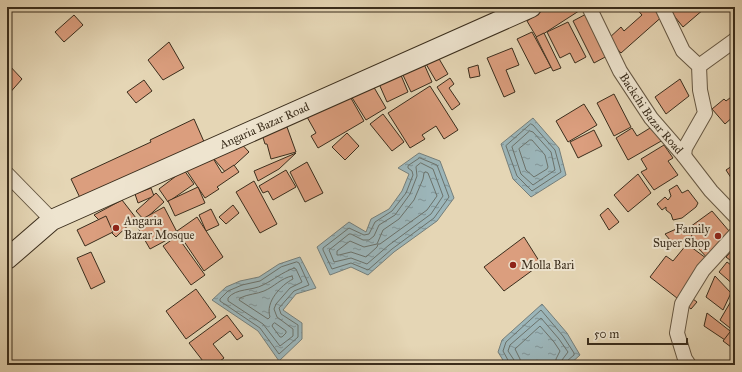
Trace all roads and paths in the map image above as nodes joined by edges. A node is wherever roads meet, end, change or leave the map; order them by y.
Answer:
1 (531, 7) edge
2 (589, 7) edge
3 (662, 7) edge
4 (735, 40) edge
5 (699, 66) junction
6 (684, 156) junction
7 (7, 174) edge
8 (735, 216) edge
9 (52, 220) junction
10 (735, 235) edge
11 (7, 259) edge
12 (689, 365) edge

1 - 9 main road, Angaria Bazar Road
2 - 6 street, Backchi Bazar Road
3 - 5 street
4 - 5 street
5 - 6 street, Backchi Bazar Road
6 - 8 street
7 - 9 street
9 - 11 main road, Angaria Bazar Road
10 - 12 street

